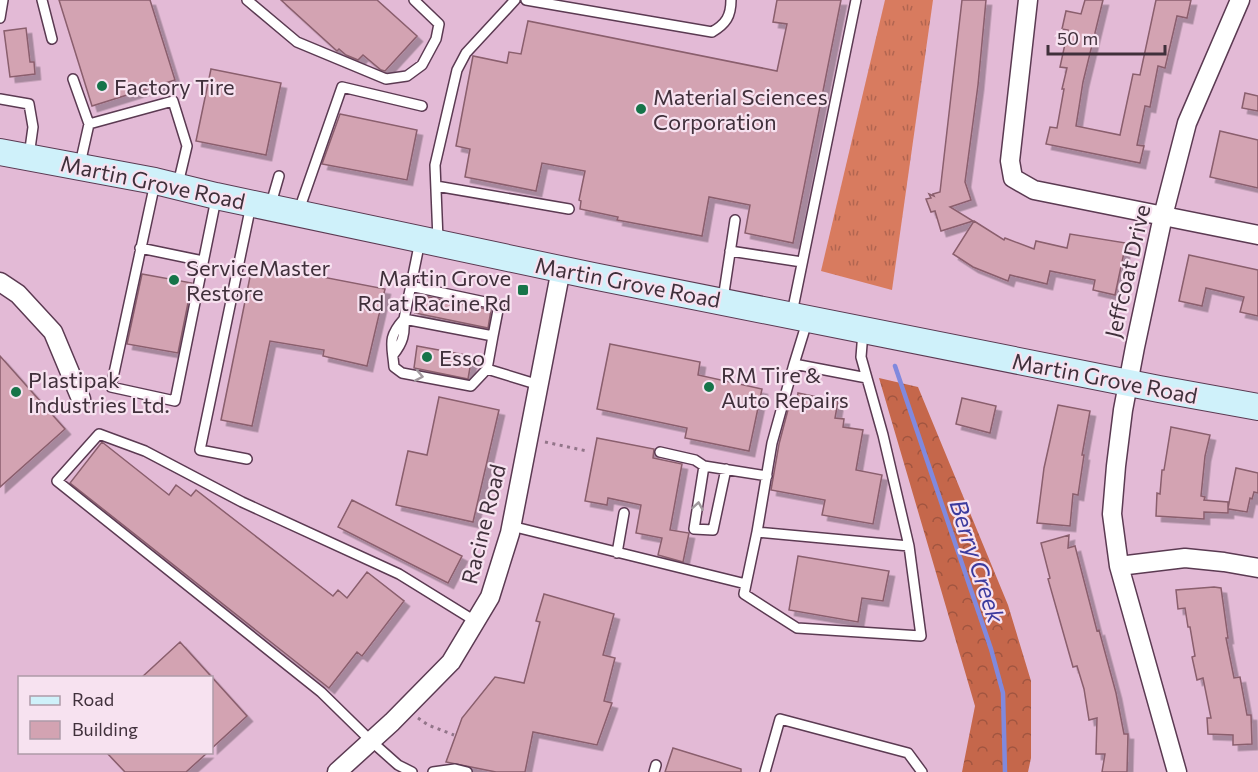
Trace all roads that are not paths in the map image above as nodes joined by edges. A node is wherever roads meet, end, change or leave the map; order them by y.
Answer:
1 (3, 0) edge
2 (42, 0) edge
3 (247, 0) edge
4 (515, 0) edge
5 (526, 0) edge
6 (731, 0) edge
7 (856, 0) edge
8 (1028, 0) edge
9 (1240, 0) edge
10 (418, 1) edge
11 (0, 18) edge
12 (52, 39) dead end
13 (73, 79) dead end
14 (0, 94) edge
15 (0, 100) edge
16 (422, 106) dead end
17 (89, 124) junction
18 (0, 152) edge
19 (28, 159) junction
20 (79, 165) junction
21 (279, 176) dead end
22 (166, 184) junction
23 (436, 186) junction
24 (216, 196) junction
25 (261, 204) junction
26 (568, 209) dead end
27 (298, 213) junction
28 (1163, 216) junction
29 (735, 220) dead end
30 (1258, 235) edge
31 (429, 241) junction
32 (140, 248) junction
33 (730, 250) junction
34 (203, 261) junction
35 (802, 262) junction
36 (561, 269) junction
37 (0, 282) edge
38 (410, 286) junction
39 (723, 302) junction
40 (799, 317) junction
41 (404, 319) junction
42 (863, 329) junction
43 (493, 336) junction
44 (794, 364) junction
45 (488, 369) junction
46 (867, 378) junction
47 (1128, 382) junction
48 (539, 385) junction
49 (81, 399) dead end
50 (1258, 407) edge
51 (660, 452) dead end
52 (247, 459) dead end
53 (704, 466) junction
54 (726, 469) junction
55 (767, 476) junction
56 (624, 513) dead end
57 (512, 526) junction
58 (756, 532) junction
59 (909, 546) junction
60 (616, 553) junction
61 (1119, 567) junction
62 (1258, 568) edge
63 (746, 584) junction
64 (475, 621) junction
65 (371, 741) junction
66 (337, 772) edge
67 (412, 772) edge
68 (433, 772) edge
69 (466, 772) edge
70 (765, 772) edge
71 (922, 772) edge
72 (1177, 772) edge

1 - 11 lane
2 - 12 lane
3 - 10 lane
4 - 23 lane
5 - 6 lane
7 - 35 lane
8 - 28 street
9 - 28 street, Jeffcoat Drive
13 - 17 lane
14 - 15 lane
15 - 19 lane
16 - 27 lane
17 - 20 lane
17 - 22 lane
18 - 19 main road, Martin Grove Road
19 - 20 main road, Martin Grove Road
20 - 22 main road, Martin Grove Road
21 - 25 lane
22 - 24 main road, Martin Grove Road
22 - 32 lane
23 - 26 lane
23 - 31 lane
24 - 25 main road, Martin Grove Road
24 - 34 lane
25 - 27 main road, Martin Grove Road
25 - 52 lane
27 - 31 main road, Martin Grove Road
28 - 30 street
28 - 47 street, Jeffcoat Drive
29 - 33 lane
31 - 36 main road, Martin Grove Road
31 - 38 lane
32 - 34 lane
32 - 34 lane
33 - 35 lane
33 - 39 lane
35 - 40 lane
36 - 39 main road, Martin Grove Road
36 - 48 street, Racine Road
37 - 49 street
38 - 41 lane
38 - 43 lane
39 - 40 main road, Martin Grove Road
40 - 42 main road, Martin Grove Road
40 - 44 lane
41 - 43 lane
41 -> 45 lane
42 - 46 lane
42 - 47 main road, Martin Grove Road
43 - 45 lane
44 - 46 lane
44 - 55 lane
45 - 48 lane
46 - 59 lane
47 - 50 main road, Martin Grove Road
47 - 61 street, Jeffcoat Drive
48 - 57 street, Racine Road
51 - 53 lane
53 - 54 lane
54 -> 53 lane
54 - 55 lane
55 - 58 lane
56 - 60 lane
57 - 60 lane
57 - 64 street, Racine Road
58 - 59 lane
58 - 63 lane
59 - 63 lane
60 - 63 lane
61 - 62 street
61 - 72 street, Jeffcoat Drive
64 - 65 street, Racine Road
64 - 65 lane
65 - 66 street, Racine Road
65 - 67 lane
68 - 69 lane
70 - 71 lane

